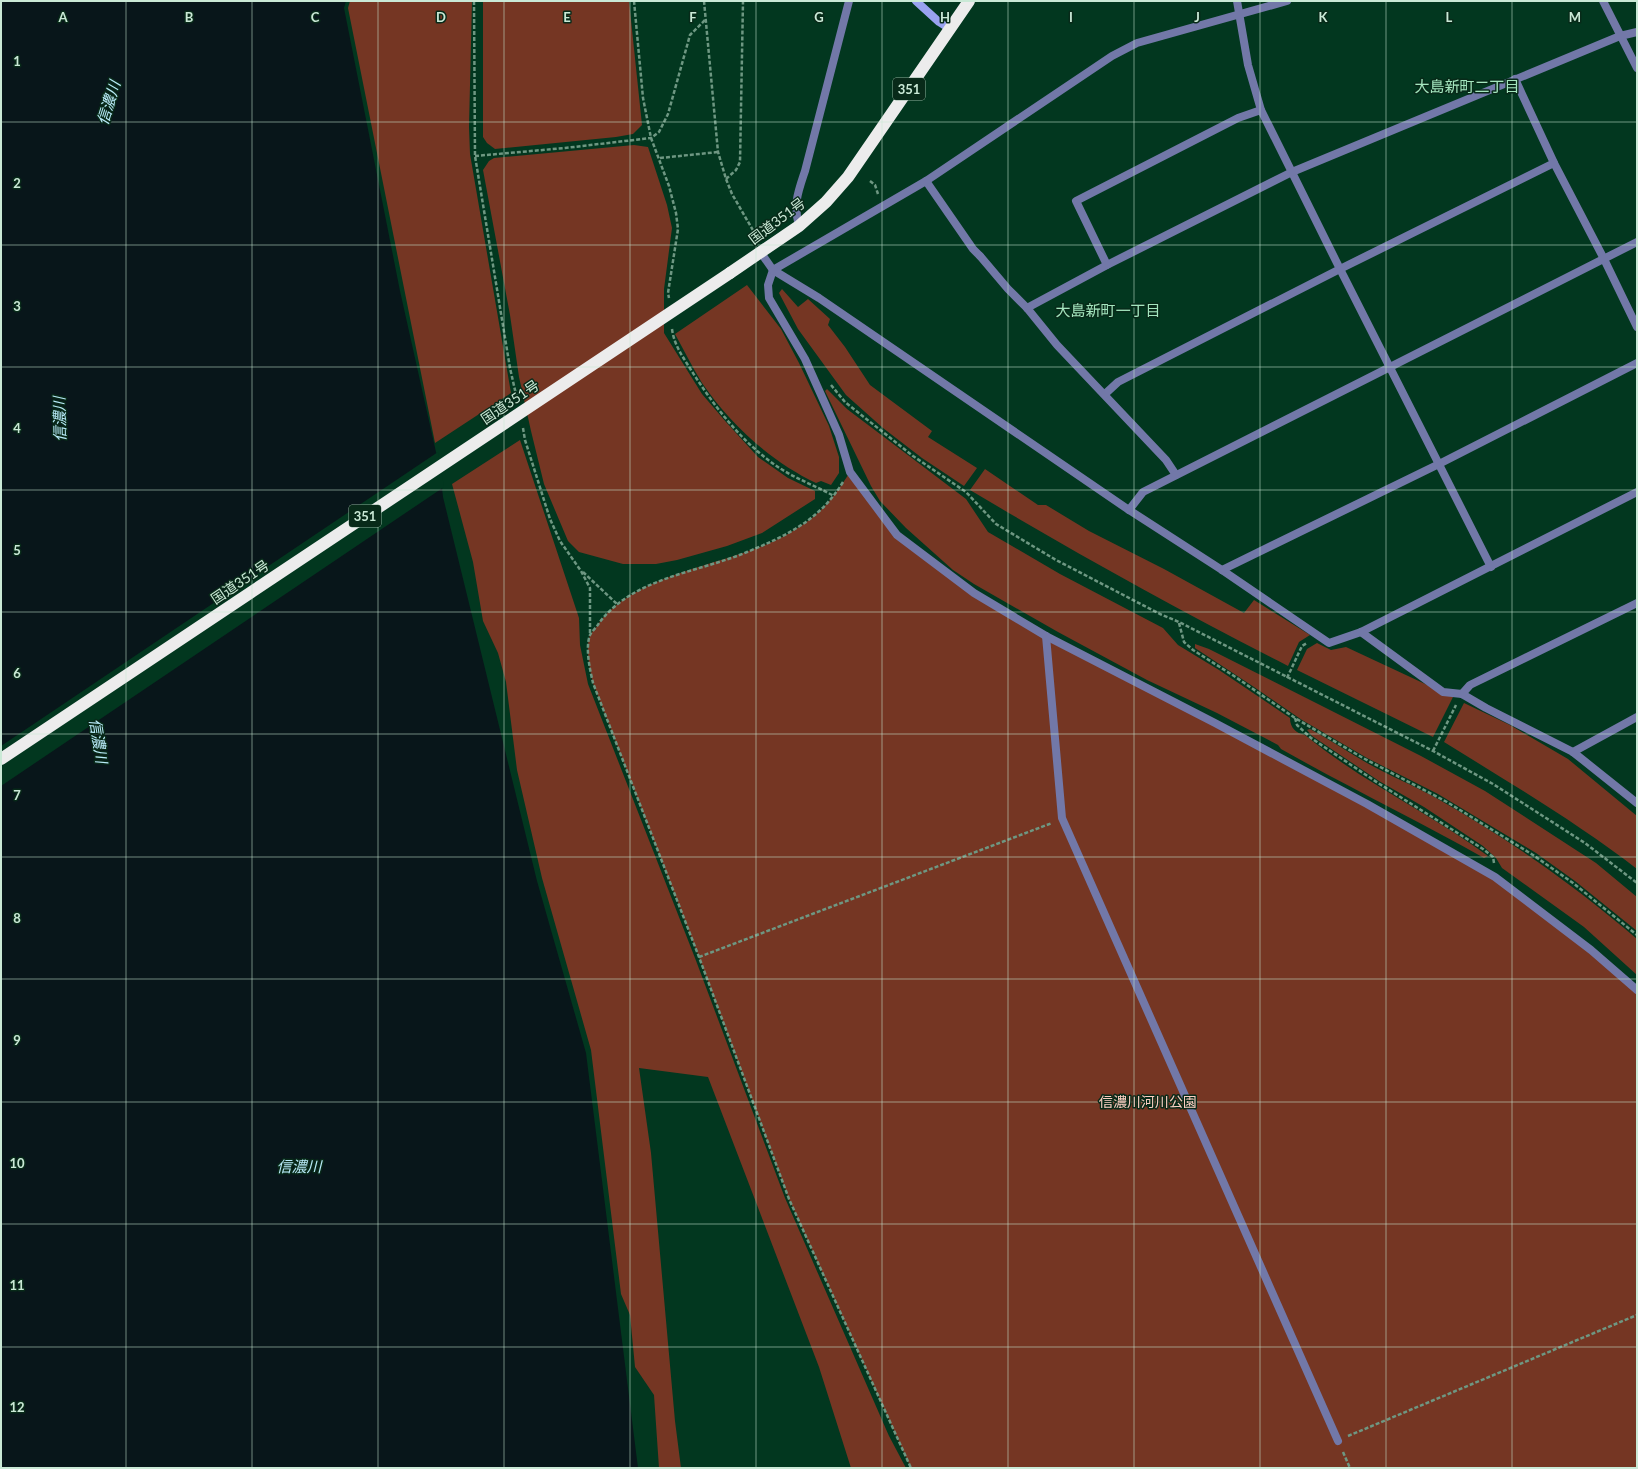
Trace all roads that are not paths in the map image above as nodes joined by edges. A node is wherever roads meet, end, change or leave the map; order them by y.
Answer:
1 (849, 1) edge
2 (916, 1) edge
3 (969, 1) edge
4 (1237, 1) edge
5 (1287, 1) edge
6 (1603, 1) edge
7 (1238, 14) junction
8 (950, 29) junction
9 (1637, 32) edge
10 (1620, 36) junction
11 (1637, 68) edge
12 (1515, 79) junction
13 (1261, 110) junction
14 (1554, 163) junction
15 (1292, 172) junction
16 (926, 181) junction
17 (799, 226) junction
18 (1637, 242) edge
19 (761, 253) junction
20 (1604, 258) junction
21 (1107, 266) junction
22 (1340, 269) junction
23 (773, 270) junction
24 (1027, 308) junction
25 (1637, 327) edge
26 (1637, 363) edge
27 (1390, 366) junction
28 (1105, 394) junction
29 (1439, 464) junction
30 (1176, 475) junction
31 (1637, 492) edge
32 (1129, 510) junction
33 (1491, 567) junction
34 (1222, 570) junction
35 (1637, 603) edge
36 (1361, 632) junction
37 (1046, 636) junction
38 (1462, 694) junction
39 (1637, 717) edge
40 (1572, 752) junction
41 (1, 759) edge
42 (1637, 803) edge
43 (1637, 990) edge
44 (1338, 1441) road end

1 - 17 street
2 - 8 street
3 - 8 highway, 国道351号 / 351
4 - 7 street
5 - 7 street
6 - 10 street
7 - 13 street
7 - 16 street
8 - 17 highway, 国道351号 / 351
9 - 10 street
10 - 11 street
10 - 12 street
12 - 14 street
12 - 15 street
13 - 15 street
13 - 21 street
14 - 20 street
14 - 22 street
15 - 21 street
15 - 22 street
16 - 23 street
16 - 24 street
17 - 19 highway, 国道351号 / 351
18 - 20 street
19 - 23 street
19 - 41 highway, 国道351号 / 351, bridge
20 - 25 street
20 - 27 street
21 - 24 street
22 - 27 street
22 - 28 street
23 - 32 street
23 - 37 street
24 - 28 street
26 - 29 street
27 - 29 street
27 - 30 street
28 - 30 street
29 - 33 street
29 - 34 street
30 - 32 street
31 - 33 street
32 - 34 street
33 - 36 street
34 - 36 street
35 - 38 street
36 - 38 street
37 - 43 street
37 - 44 street
38 - 40 street
39 - 40 street
40 - 42 street

